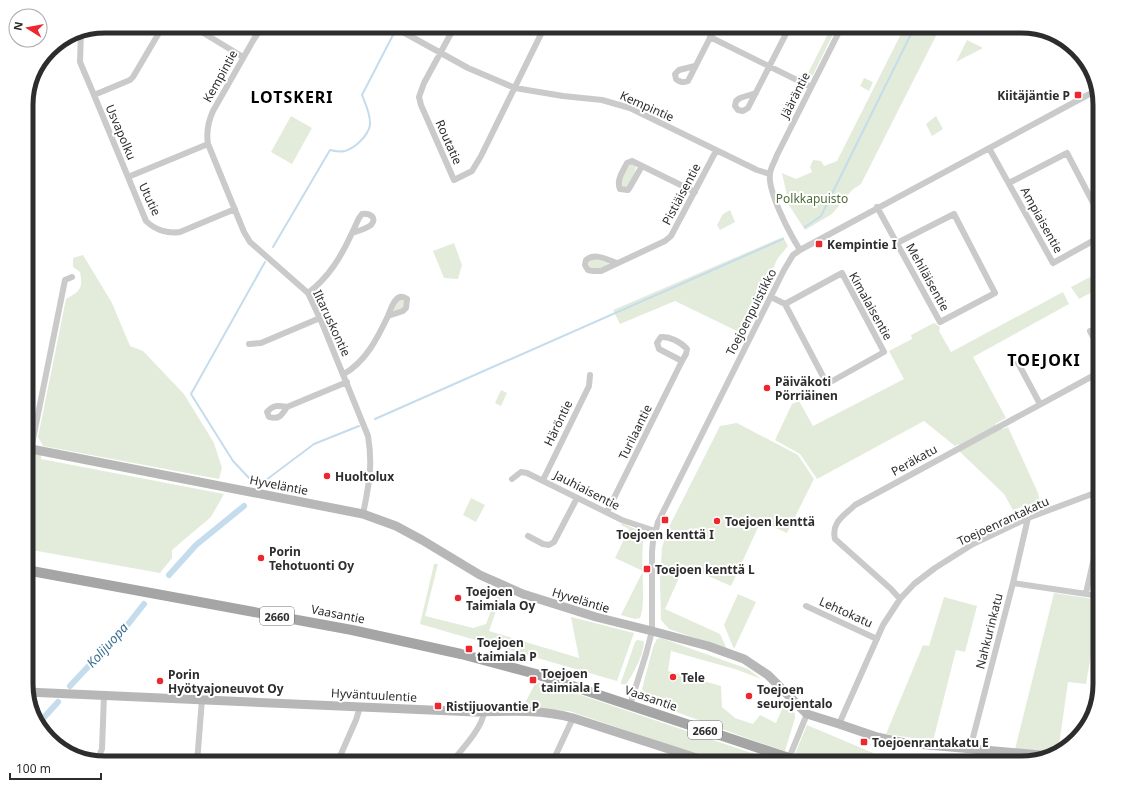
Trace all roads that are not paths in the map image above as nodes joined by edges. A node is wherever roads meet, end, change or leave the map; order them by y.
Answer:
1 (159, 33) edge
2 (204, 33) edge
3 (258, 33) edge
4 (404, 33) edge
5 (451, 33) edge
6 (542, 33) edge
7 (712, 33) edge
8 (787, 33) edge
9 (838, 33) edge
10 (710, 37) junction
11 (81, 38) edge
12 (440, 53) junction
13 (243, 57) junction
14 (695, 66) dead end
15 (770, 67) junction
16 (811, 87) junction
17 (515, 88) junction
18 (1092, 92) edge
19 (756, 93) dead end
20 (94, 95) junction
21 (208, 144) junction
22 (990, 148) junction
23 (716, 151) junction
24 (642, 166) junction
25 (770, 174) junction
26 (128, 177) junction
27 (1009, 183) junction
28 (695, 192) junction
29 (1093, 203) edge
30 (877, 207) junction
31 (235, 209) junction
32 (352, 233) dead end
33 (1093, 241) edge
34 (897, 243) junction
35 (800, 250) junction
36 (617, 263) junction
37 (72, 277) dead end
38 (308, 293) junction
39 (771, 297) junction
40 (785, 304) junction
41 (388, 316) dead end
42 (320, 318) junction
43 (1090, 331) dead end
44 (1093, 337) edge
45 (249, 344) dead end
46 (682, 362) junction
47 (1018, 363) dead end
48 (344, 374) junction
49 (590, 375) dead end
50 (1093, 376) edge
51 (347, 382) junction
52 (1040, 404) junction
53 (287, 407) dead end
54 (33, 430) edge
55 (33, 450) edge
56 (512, 479) dead end
57 (543, 480) junction
58 (1093, 494) edge
59 (577, 498) junction
60 (607, 512) junction
61 (363, 514) junction
62 (1028, 518) junction
63 (655, 531) junction
64 (528, 536) dead end
65 (1093, 562) edge
66 (33, 571) edge
67 (1013, 582) junction
68 (1086, 593) junction
69 (1093, 594) edge
70 (900, 599) junction
71 (806, 606) dead end
72 (652, 631) junction
73 (877, 639) junction
74 (33, 692) edge
75 (104, 695) junction
76 (202, 699) junction
77 (630, 705) junction
78 (360, 707) junction
79 (484, 712) junction
80 (806, 714) junction
81 (573, 718) junction
82 (839, 724) junction
83 (970, 749) junction
84 (684, 754) joint
85 (99, 755) edge
86 (1034, 755) edge
87 (198, 756) edge
88 (339, 756) edge
89 (456, 756) edge
90 (555, 756) edge
91 (690, 756) edge
92 (775, 756) edge
93 (785, 756) edge

1 - 20 street
2 - 13 street
3 - 13 street, Kempintie
4 - 12 street, Kempintie
5 - 12 street
6 - 17 street
7 - 10 street
8 - 15 street
9 - 16 street, Jääräntie
10 - 14 street
10 - 15 street
11 - 20 street, Usvapolku
12 - 17 street, Kempintie
12 - 17 street, Routatie
13 - 21 street, Kempintie
15 - 16 street
15 - 19 street
16 - 25 street, Jääräntie
17 - 23 street, Kempintie
18 - 22 street, Toejoenpuistikko
20 - 26 street, Usvapolku
21 - 26 street, Ututie
21 - 31 street, Iltaruskontie
22 - 27 street, Ampiaisentie
22 - 30 street, Toejoenpuistikko
23 - 25 street, Kempintie
23 - 28 street, Pistiäisentie
24 - 24 street
24 - 28 street
25 - 35 street
26 - 31 street, Ututie
27 - 29 street, Ampiaisentie
27 - 33 street, Ampiaisentie
28 - 36 street, Pistiäisentie
30 - 34 street, Mehiläisentie
30 - 35 street, Toejoenpuistikko
31 - 38 street, Iltaruskontie
32 - 38 street
34 - 34 street, Mehiläisentie
35 - 39 street, Toejoenpuistikko
36 - 36 street, Pistiäisentie
37 - 54 street
38 - 42 street, Iltaruskontie
39 - 40 street
39 - 63 street, Toejoenpuistikko
40 - 40 street, Kimalaisentie
41 - 48 street
42 - 45 street
42 - 48 street, Iltaruskontie
43 - 44 street
46 - 46 street, Turilaantie
46 - 60 street, Turilaantie
47 - 52 street
48 - 51 street, Iltaruskontie
49 - 57 street, Häröntie
50 - 52 street, Peräkatu
51 - 53 street
51 - 61 street, Iltaruskontie
52 - 70 street, Peräkatu
55 - 61 street, Hyveläntie
56 - 57 street, Jauhiaisentie
57 - 59 street, Jauhiaisentie
58 - 62 street, Toejoenrantakatu
59 - 60 street, Jauhiaisentie
59 - 64 street
60 - 63 street, Jauhiaisentie
61 - 72 street, Hyveläntie
62 - 67 street, Nahkurinkatu
62 - 70 street, Toejoenrantakatu
63 - 72 street, Toejoenpuistikko
65 - 68 street
66 - 77 main road, Vaasantie / 2660
67 - 68 street
67 - 83 street, Nahkurinkatu
68 - 69 street
70 - 73 street, Toejoenrantakatu
71 - 73 street, Lehtokatu
72 - 77 street, Toejoenpuistikko
72 - 80 street, Hyveläntie
73 - 82 street, Toejoenrantakatu
74 - 75 street, Hyväntuulentie
75 - 76 street, Hyväntuulentie
75 - 85 street
76 - 78 street, Hyväntuulentie
76 - 87 street
77 - 92 main road, Vaasantie / 2660
78 - 79 street, Hyväntuulentie
78 - 88 street
79 - 81 street, Hyväntuulentie
79 - 89 street
80 - 82 street, Hyveläntie
80 - 93 street
81 - 84 street, Hyväntuulentie
81 - 90 street
82 - 83 street, Hyveläntie
83 - 86 street, Hyveläntie
84 - 91 street, Hyväntuulentie

